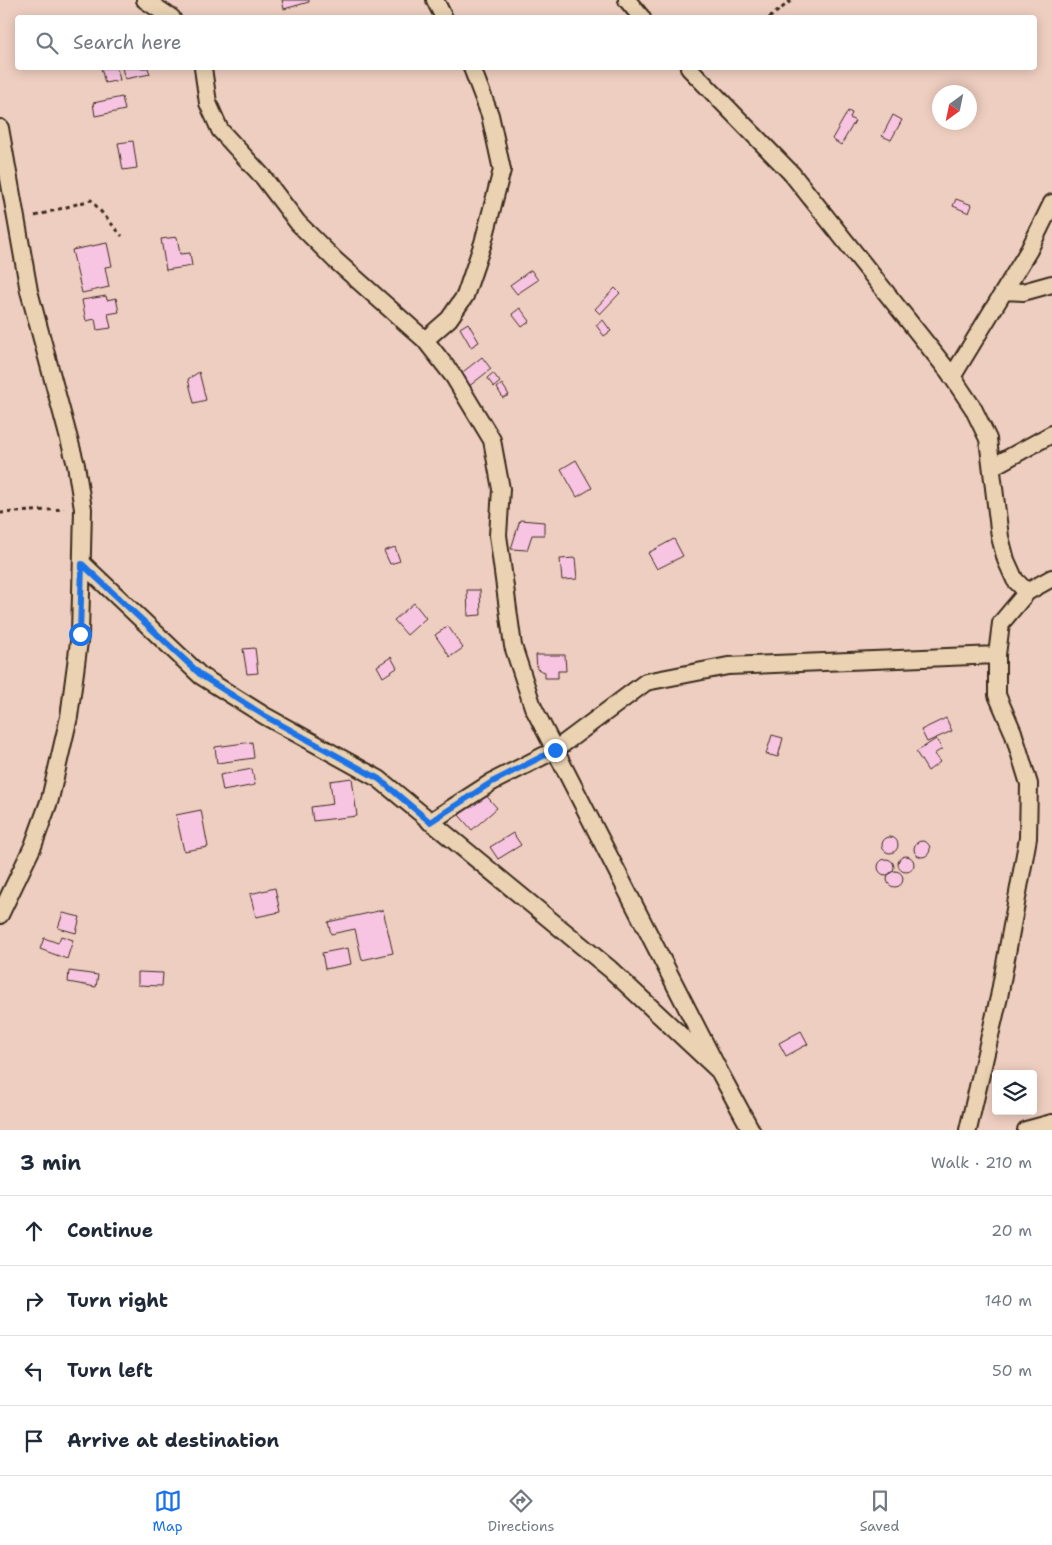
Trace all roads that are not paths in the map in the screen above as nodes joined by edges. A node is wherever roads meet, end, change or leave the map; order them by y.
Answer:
1 (145, 0) edge
2 (434, 0) edge
3 (626, 0) edge
4 (168, 15) edge
5 (442, 15) edge
6 (639, 15) edge
7 (203, 70) edge
8 (473, 70) edge
9 (690, 70) edge
10 (0, 128) edge
11 (1052, 203) edge
12 (1052, 284) edge
13 (1004, 291) junction
14 (425, 340) junction
15 (952, 377) junction
16 (1052, 434) edge
17 (992, 467) junction
18 (82, 564) junction
19 (1052, 578) edge
20 (1027, 592) junction
21 (997, 655) junction
22 (555, 750) junction
23 (430, 822) junction
24 (0, 915) edge
25 (718, 1071) junction
26 (1052, 1123) edge
27 (751, 1130) edge
28 (968, 1130) edge
29 (1026, 1130) edge

1 - 4 street
2 - 5 street
3 - 6 street
7 - 14 street
8 - 14 street
9 - 15 street
10 - 18 street
11 - 13 street
12 - 13 street
13 - 15 street
14 - 22 street
15 - 17 street
16 - 17 street
17 - 20 street
18 - 23 street
18 - 24 street
19 - 20 street
20 - 21 street
21 - 22 street
21 - 28 street
22 - 23 street
22 - 25 street
23 - 25 street
25 - 27 street
26 - 29 street

